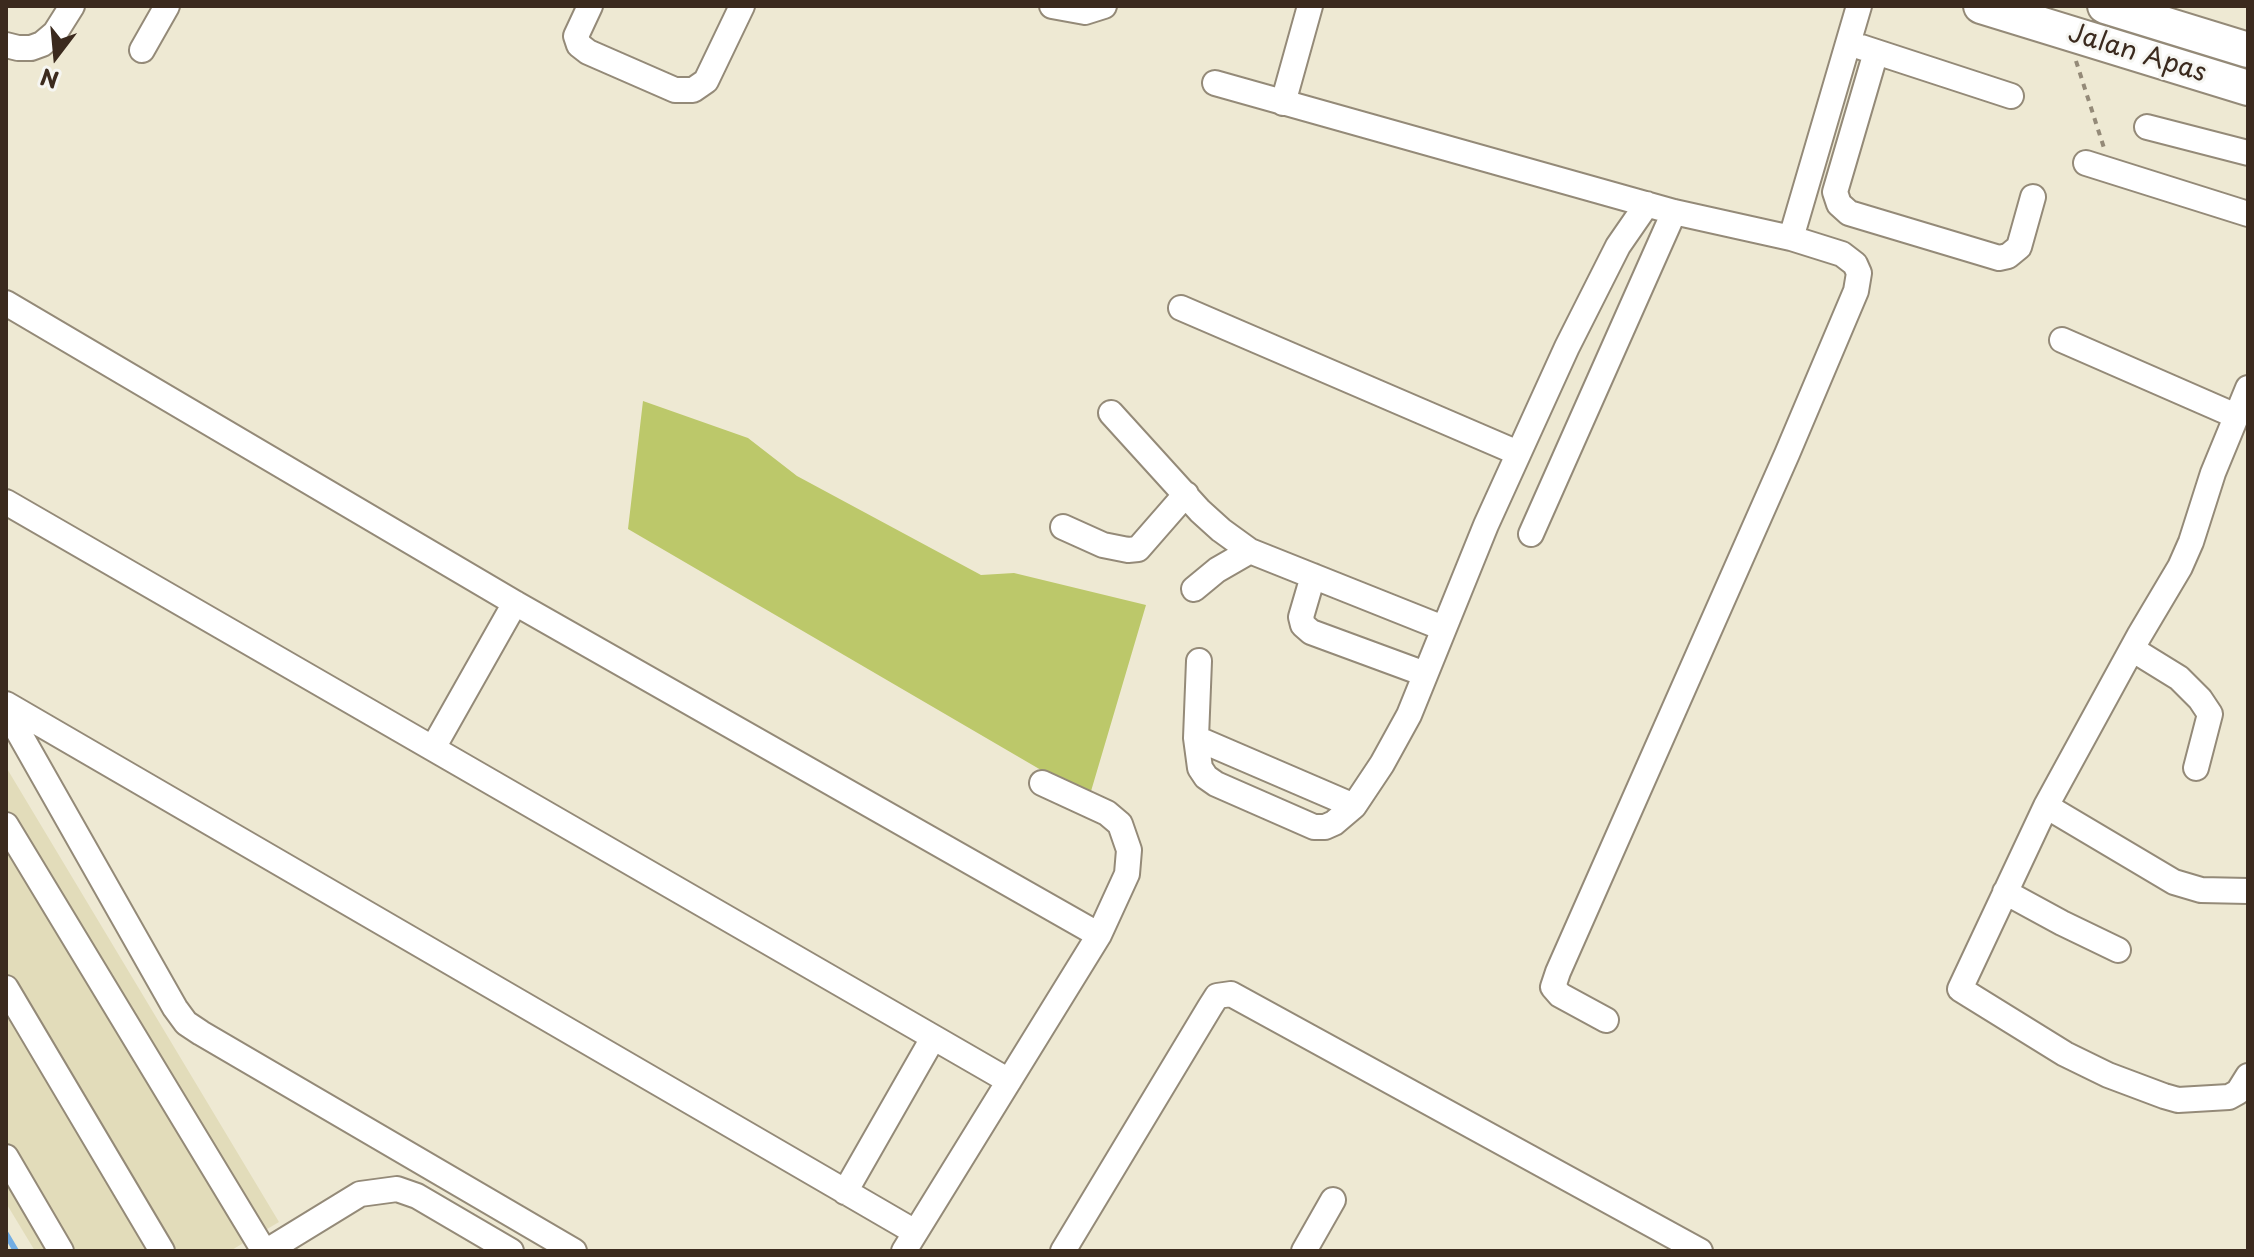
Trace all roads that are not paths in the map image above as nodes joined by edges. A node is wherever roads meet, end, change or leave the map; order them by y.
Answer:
1 (72, 6) edge
2 (167, 6) edge
3 (590, 6) edge
4 (742, 6) edge
5 (1052, 6) edge
6 (1104, 6) edge
7 (1310, 6) edge
8 (1859, 6) edge
9 (1981, 6) edge
10 (2105, 6) edge
11 (1848, 43) junction
12 (6, 45) edge
13 (142, 50) dead end
14 (2248, 50) edge
15 (1876, 52) junction
16 (1215, 83) dead end
17 (2248, 88) edge
18 (2011, 96) dead end
19 (1283, 103) junction
20 (2147, 127) dead end
21 (2248, 153) edge
22 (2095, 166) road end
23 (2033, 197) dead end
24 (1647, 204) junction
25 (1674, 212) junction
26 (2248, 214) edge
27 (1791, 238) junction
28 (6, 303) edge
29 (1181, 308) dead end
30 (2062, 340) dead end
31 (2248, 388) edge
32 (1111, 413) dead end
33 (2236, 416) junction
34 (1518, 453) junction
35 (1186, 494) junction
36 (6, 502) edge
37 (1063, 527) dead end
38 (1531, 534) dead end
39 (1250, 551) junction
40 (1313, 576) junction
41 (1194, 589) dead end
42 (515, 603) junction
43 (1443, 628) junction
44 (2132, 649) junction
45 (1199, 661) dead end
46 (1425, 674) junction
47 (6, 704) edge
48 (6, 710) edge
49 (1196, 738) junction
50 (433, 748) junction
51 (2196, 768) dead end
52 (1042, 783) dead end
53 (1354, 806) junction
54 (2046, 806) junction
55 (6, 825) edge
56 (17, 867) edge
57 (2248, 891) edge
58 (2005, 892) junction
59 (1099, 935) junction
60 (2118, 950) dead end
61 (6, 988) edge
62 (1606, 1020) dead end
63 (933, 1038) junction
64 (2248, 1076) edge
65 (1009, 1081) junction
66 (6, 1157) edge
67 (845, 1192) junction
68 (1333, 1200) dead end
69 (910, 1242) edge
70 (61, 1251) edge
71 (162, 1251) edge
72 (265, 1251) edge
73 (511, 1251) edge
74 (574, 1251) edge
75 (1063, 1251) edge
76 (1304, 1251) edge
77 (1700, 1251) edge

1 - 12 street
2 - 13 street
3 - 4 street
5 - 6 street
7 - 19 street
8 - 11 street
9 - 17 highway, Jalan Apas
10 - 14 highway, Jalan Apas
11 - 15 street
11 - 27 street
15 - 18 street
15 - 23 street
16 - 19 street
19 - 24 street
20 - 21 street
22 - 26 street
24 - 25 street
24 - 34 street
25 - 27 street
25 - 38 street
27 - 62 street
28 - 42 street
29 - 34 street
30 - 33 street
31 - 33 street
32 - 35 street
33 - 44 street
34 - 43 street
35 - 37 street
35 - 39 street
36 - 50 street
39 - 40 street
39 - 41 street
40 - 43 street
40 - 46 street
42 - 50 street
42 - 59 street
43 - 46 street
44 - 51 street
44 - 54 street
45 - 49 street
46 - 53 street
47 - 67 street
48 - 74 street
49 - 53 street
49 - 53 street
50 - 63 street
52 - 59 street
54 - 57 street
54 - 58 street
55 - 56 street
56 - 72 street
58 - 60 street
58 - 64 street
59 - 65 street
61 - 71 street
63 - 65 street
63 - 67 street
65 - 69 street
66 - 70 street
67 - 69 street
68 - 76 street
72 - 73 street
75 - 77 street

